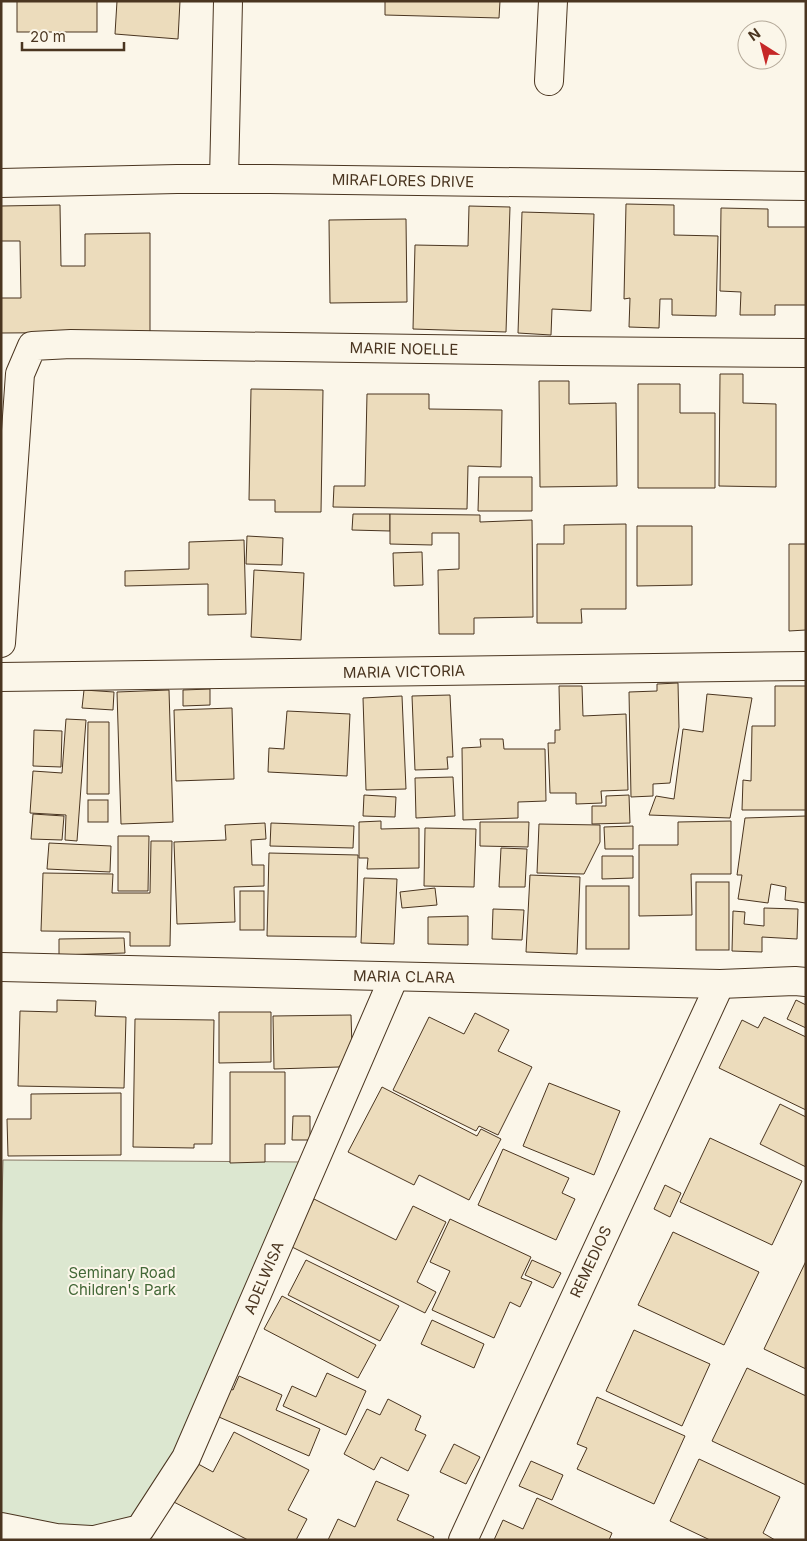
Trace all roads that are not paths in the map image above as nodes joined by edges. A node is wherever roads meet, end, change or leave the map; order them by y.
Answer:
1 (228, 1) edge
2 (553, 1) edge
3 (549, 81) dead end
4 (224, 179) junction
5 (1, 183) edge
6 (806, 186) edge
7 (806, 353) edge
8 (1, 642) edge
9 (806, 666) edge
10 (1, 677) edge
11 (1, 966) edge
12 (394, 977) junction
13 (806, 982) edge
14 (720, 984) junction
15 (1, 1527) edge
16 (92, 1540) edge
17 (463, 1540) edge

1 - 4 street
2 - 3 street
4 - 5 street, MIRAFLORES DRIVE
4 - 6 street, MIRAFLORES DRIVE
7 - 8 street, MARIE NOELLE
9 - 10 street, MARIA VICTORIA
11 - 12 street, MARIA CLARA
12 - 14 street, MARIA CLARA
12 - 16 street, ADELWISA
13 - 14 street, MARIA CLARA
14 - 17 street, REMEDIOS
15 - 16 street, ADELWISA

